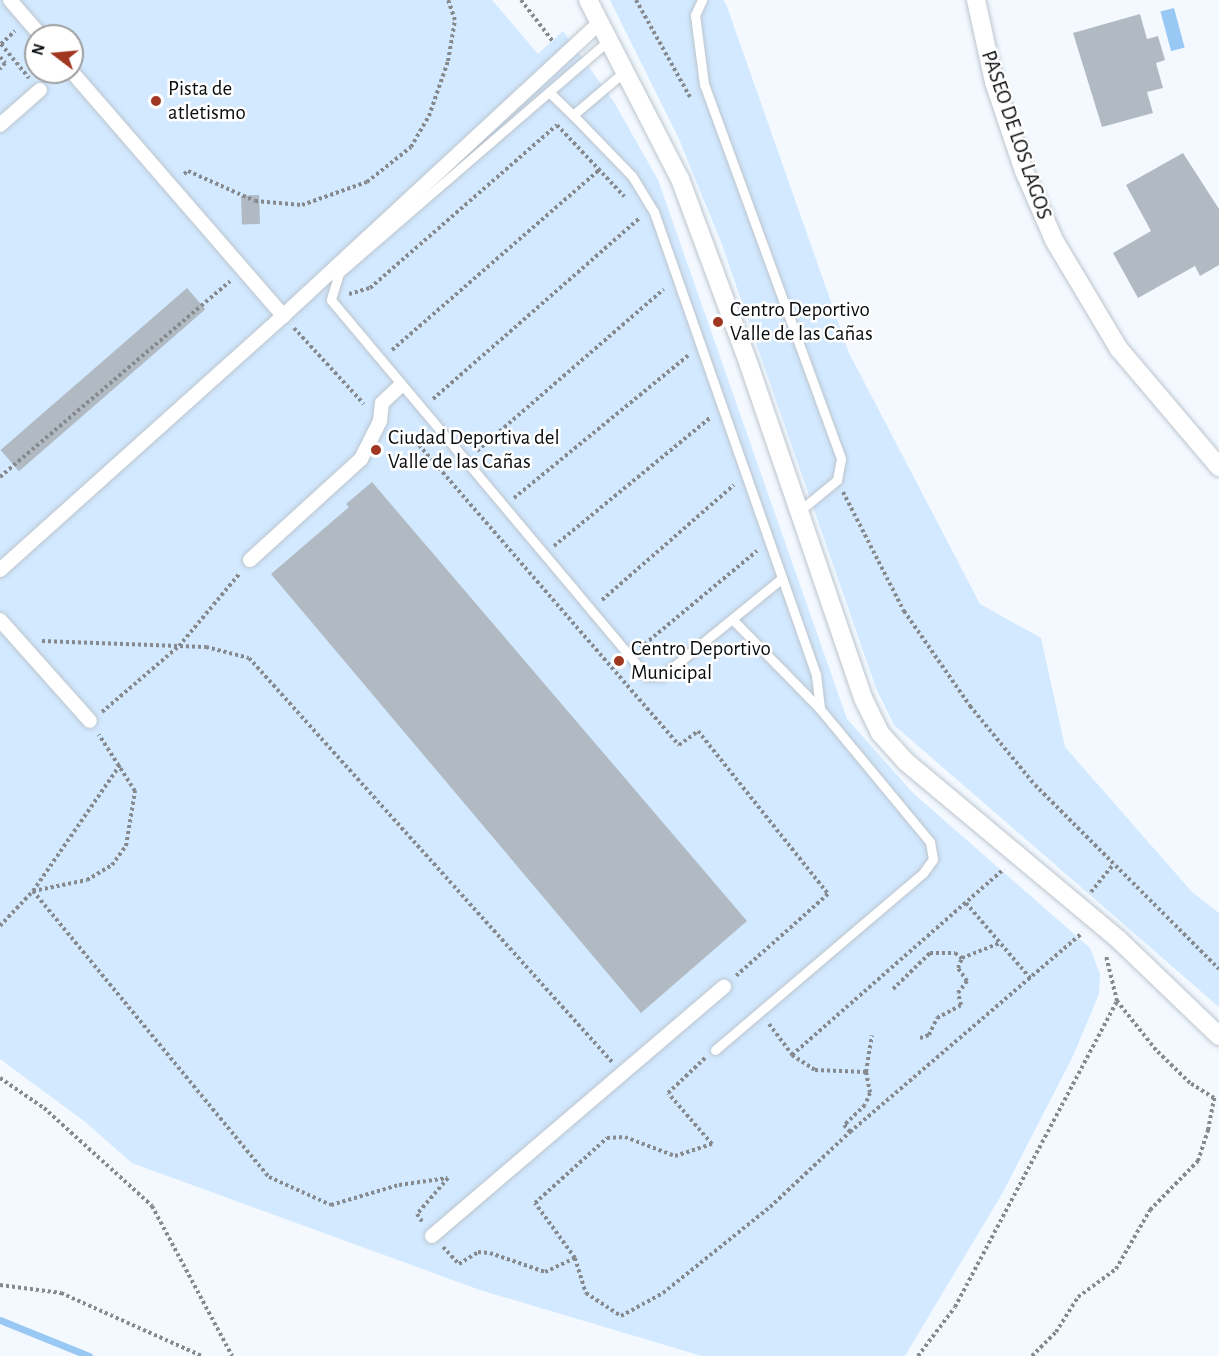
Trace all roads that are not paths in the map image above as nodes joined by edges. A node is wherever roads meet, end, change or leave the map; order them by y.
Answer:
1 (10, 0) edge
2 (588, 0) edge
3 (702, 0) edge
4 (976, 0) edge
5 (600, 22) junction
6 (31, 24) edge
7 (610, 39) junction
8 (626, 71) junction
9 (82, 84) edge
10 (40, 90) road end
11 (549, 92) junction
12 (573, 115) junction
13 (0, 125) edge
14 (283, 316) junction
15 (400, 386) junction
16 (1219, 467) edge
17 (797, 513) junction
18 (250, 560) road end
19 (0, 570) edge
20 (782, 578) junction
21 (0, 620) edge
22 (733, 620) junction
23 (820, 709) junction
24 (90, 722) road end
25 (724, 987) road end
26 (1219, 1036) edge
27 (715, 1050) road end
28 (432, 1236) road end

1 - 6 street
2 - 5 street
3 - 17 lane
4 - 16 street, PASEO DE LOS LAGOS
5 - 7 street
5 - 14 street
7 - 8 street
7 - 11 lane
8 - 12 lane
8 - 17 street
9 - 14 street
10 - 13 street
11 - 12 lane
11 - 15 lane
12 - 20 lane
14 - 19 street
15 - 18 street
15 - 22 lane
17 - 26 street
20 - 22 lane
20 - 23 lane
21 - 24 street
22 - 23 lane
23 - 27 lane
25 - 28 street

